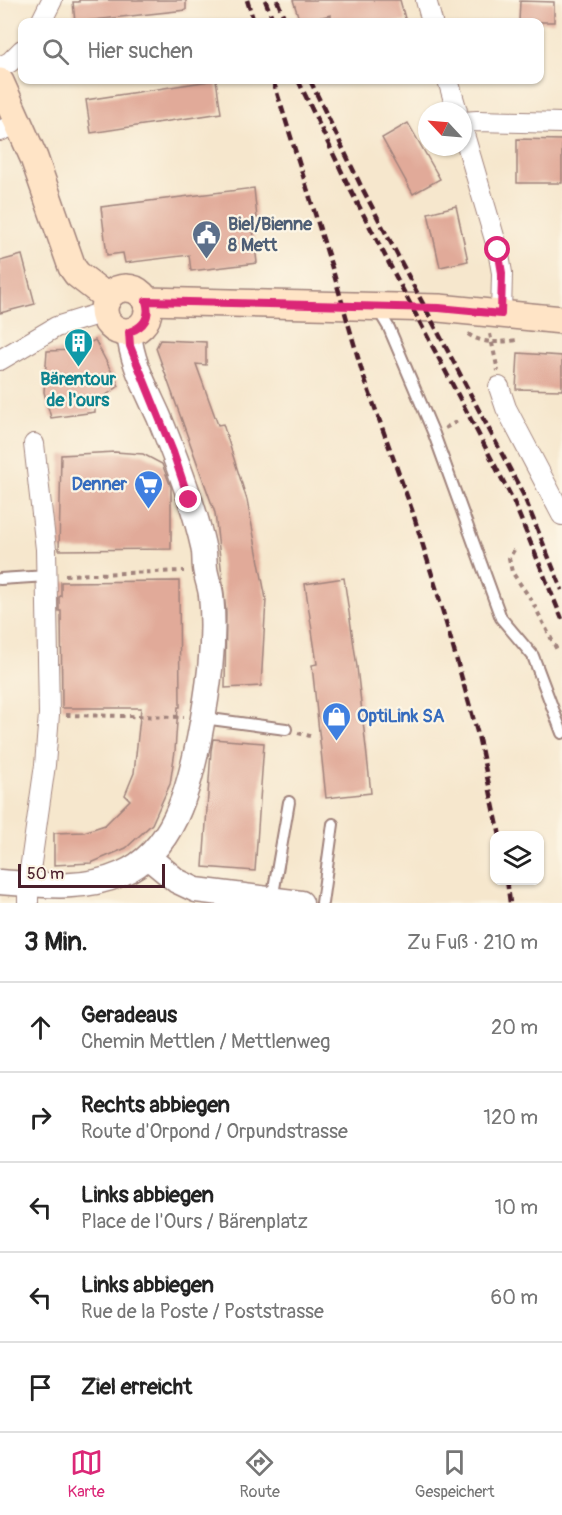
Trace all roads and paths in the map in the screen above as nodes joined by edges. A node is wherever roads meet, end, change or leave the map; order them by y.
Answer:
1 (52, 0) edge
2 (426, 0) edge
3 (43, 18) edge
4 (431, 18) edge
5 (18, 54) edge
6 (0, 67) edge
7 (0, 82) edge
8 (449, 84) edge
9 (454, 102) edge
10 (472, 121) edge
11 (562, 123) edge
12 (9, 127) edge
13 (470, 156) edge
14 (146, 301) junction
15 (106, 305) junction
16 (377, 308) junction
17 (501, 314) junction
18 (562, 320) edge
19 (129, 332) junction
20 (491, 339) dead end
21 (0, 360) edge
22 (499, 387) joint
23 (34, 444) dead end
24 (562, 514) edge
25 (514, 550) dead end
26 (205, 570) junction
27 (47, 576) junction
28 (0, 579) edge
29 (557, 650) dead end
30 (62, 715) dead end
31 (203, 718) junction
32 (286, 729) dead end
33 (562, 734) edge
34 (289, 802) dead end
35 (333, 824) dead end
36 (148, 857) junction
37 (0, 882) edge
38 (28, 893) edge
39 (228, 899) edge
40 (272, 900) junction
41 (301, 903) edge
42 (322, 903) edge

1 - 3 street
2 - 4 street
5 - 6 street
7 - 12 main road
8 - 9 street
10 - 11 street
12 - 15 main road
13 - 17 street
14 - 15 main road
14 - 16 main road
14 - 19 main road
15 - 19 main road
15 - 21 street
16 - 17 main road
16 - 33 lane
17 - 18 main road
19 - 26 street
20 - 22 path
22 - 24 street
23 - 27 street
25 - 29 path
26 - 27 path
26 - 31 street
27 - 28 lane
27 - 38 street
30 - 31 path
31 - 32 lane
31 - 36 street
34 - 40 lane
35 - 42 lane
36 - 38 street
36 - 39 street
37 - 38 street
39 - 40 street
40 - 41 street

